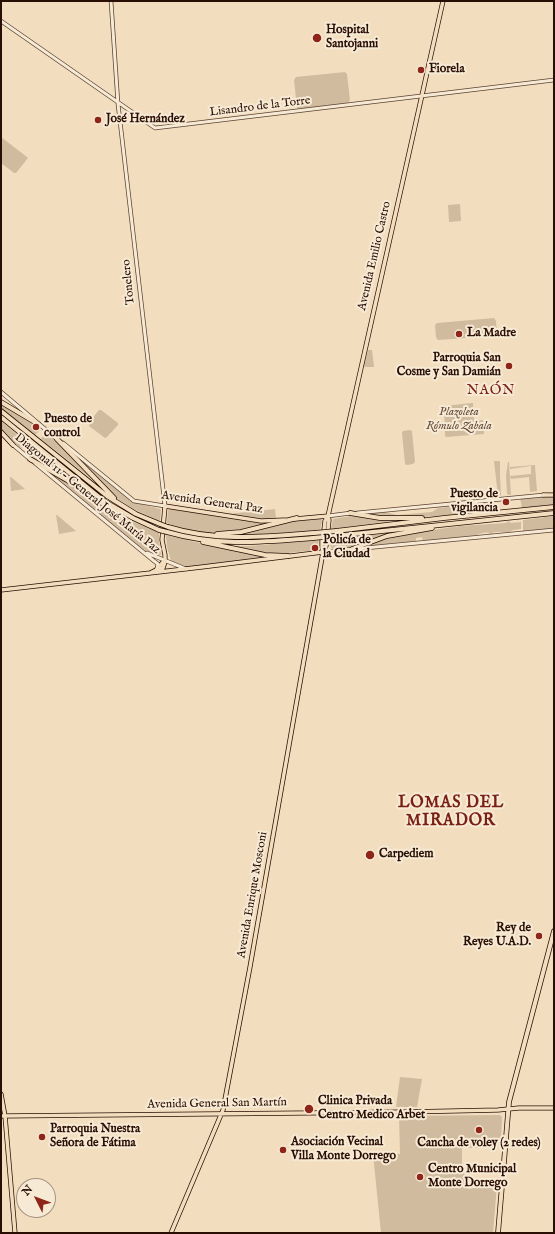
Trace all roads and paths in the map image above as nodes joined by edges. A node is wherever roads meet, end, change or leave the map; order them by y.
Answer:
1 (111, 1) edge
2 (443, 1) edge
3 (1, 22) edge
4 (554, 80) edge
5 (422, 96) junction
6 (118, 104) junction
7 (1, 392) edge
8 (1, 402) edge
9 (1, 411) edge
10 (1, 417) edge
11 (38, 424) junction
12 (1, 432) edge
13 (1, 436) edge
14 (57, 439) junction
15 (13, 445) junction
16 (30, 459) joint
17 (45, 470) junction
18 (543, 495) joint
19 (554, 495) edge
20 (165, 506) junction
21 (554, 507) edge
22 (350, 513) junction
23 (554, 513) edge
24 (136, 514) junction
25 (328, 516) junction
26 (133, 518) junction
27 (297, 518) junction
28 (444, 518) junction
29 (452, 524) junction
30 (326, 529) dead end
31 (554, 530) edge
32 (200, 535) junction
33 (313, 535) junction
34 (192, 538) junction
35 (325, 539) dead end
36 (352, 549) junction
37 (144, 552) junction
38 (323, 552) junction
39 (288, 556) junction
40 (165, 560) junction
41 (186, 569) junction
42 (157, 570) junction
43 (1, 590) edge
44 (554, 931) edge
45 (1, 1094) edge
46 (554, 1108) edge
47 (508, 1109) junction
48 (221, 1114) junction
49 (3, 1116) edge
50 (15, 1233) edge
51 (171, 1233) edge
52 (498, 1233) edge

1 - 6 street, Tonelero
2 - 5 main road, Avenida Emilio Castro
3 - 6 street, Lisandro de la Torre
4 - 5 street, Lisandro de la Torre
5 - 6 street, Lisandro de la Torre
5 - 25 main road, Avenida Emilio Castro
6 - 20 street, Tonelero
7 - 11 street, Avenida General Paz
8 - 11 highway
9 - 24 highway
10 - 26 highway
11 - 14 street, Avenida General Paz
12 - 15 highway
13 - 15 street, Diagonal 11 - General José María Paz
14 - 20 street, Avenida General Paz
14 - 24 highway
15 - 16 street, Diagonal 11 - General José María Paz
16 - 17 highway
17 - 26 highway
17 - 37 street, Diagonal 11 - General José María Paz
18 - 19 main road
18 - 22 street, Avenida General Paz
20 - 27 main road, Avenida General Paz
20 - 40 main road, Tonelero
21 - 28 highway
22 - 25 street, Avenida General Paz
22 - 28 highway
23 - 29 highway
24 - 32 highway, bridge
25 - 27 main road, Avenida General Paz
25 - 30 main road, Avenida Emilio Castro
26 - 34 highway, bridge
27 - 32 highway
28 - 33 highway, bridge
29 - 33 highway, bridge
29 - 36 highway
31 - 36 street
32 - 33 highway
33 - 34 highway
34 - 39 highway
35 - 38 main road
36 - 38 street
37 - 40 street
37 - 42 street, Diagonal 11 - General José María Paz
38 - 39 main road
38 - 48 main road, Avenida Enrique Mosconi
39 - 41 main road
40 - 41 street
40 - 42 main road
41 - 42 main road
42 - 43 main road
44 - 47 highway
45 - 49 main road
46 - 47 main road, Avenida General San Martín
47 - 48 main road, Avenida General San Martín
47 - 52 highway
48 - 49 main road, Avenida General San Martín
48 - 51 main road, Avenida Enrique Mosconi
49 - 50 main road

